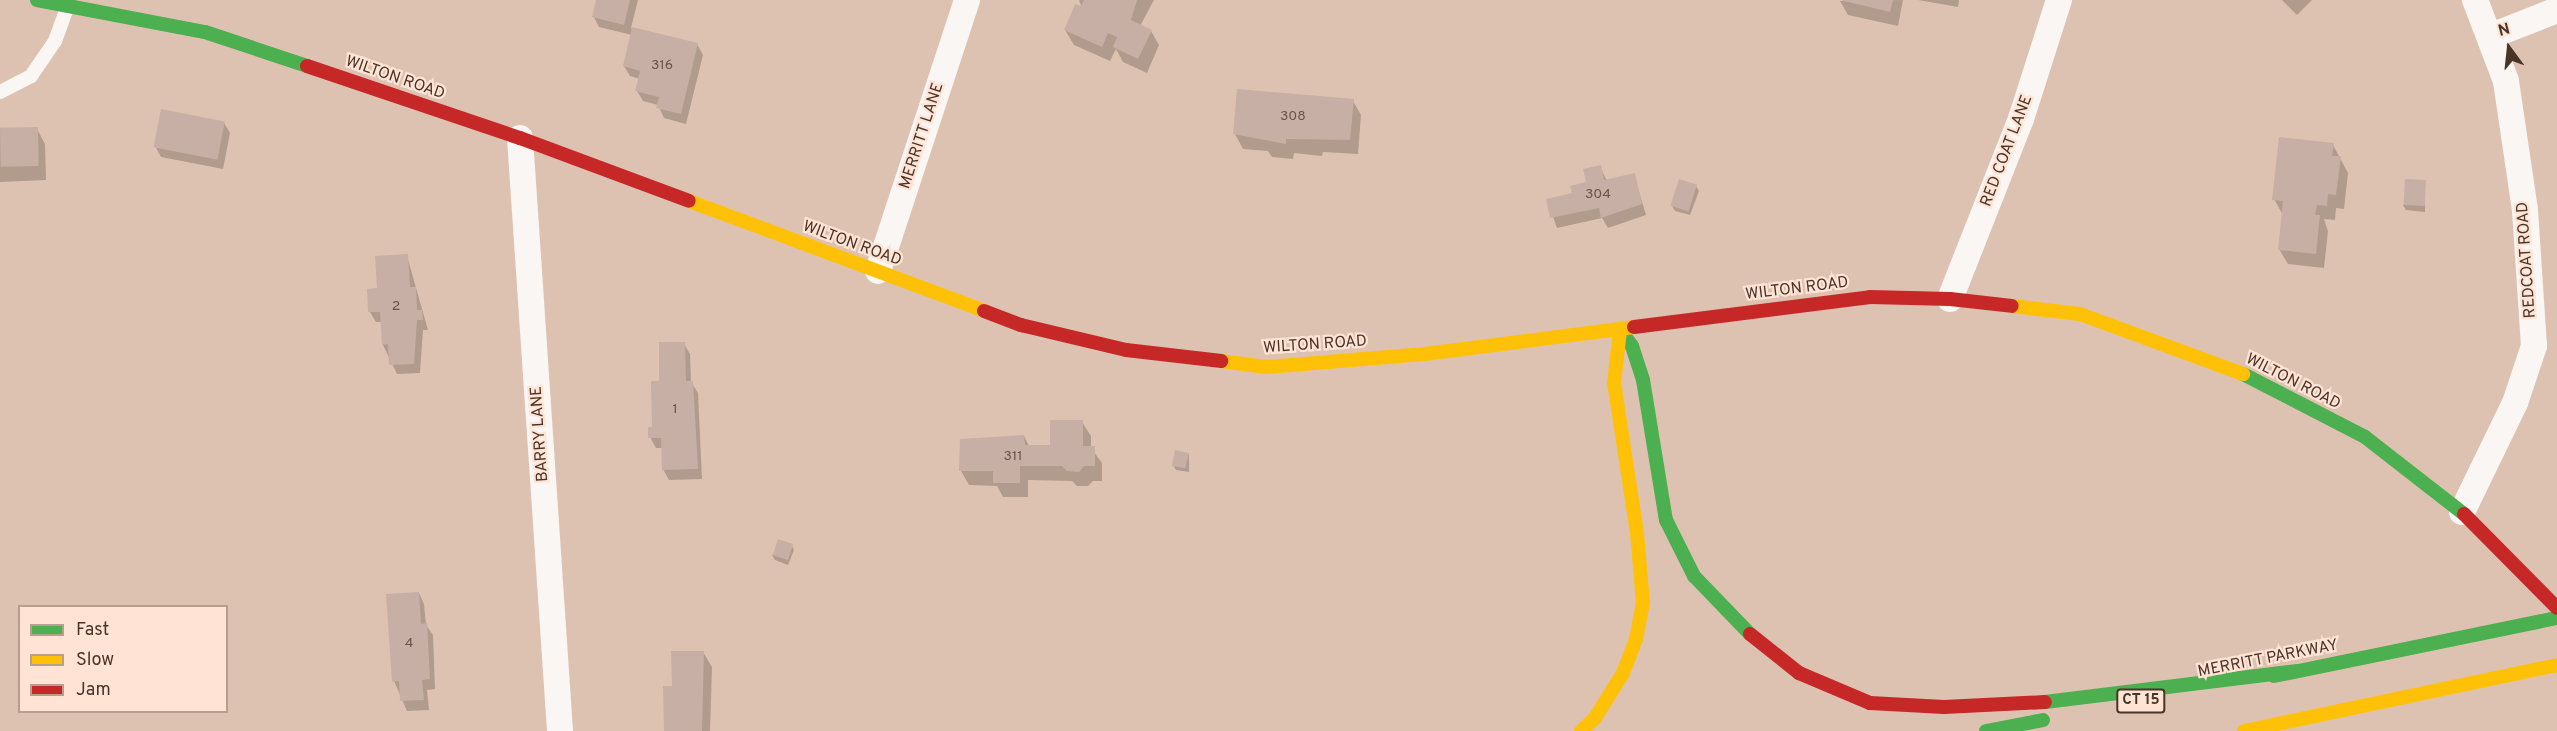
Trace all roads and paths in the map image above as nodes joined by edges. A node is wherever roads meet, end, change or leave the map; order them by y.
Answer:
1 (38, 0) edge
2 (966, 0) edge
3 (2059, 0) edge
4 (2475, 0) edge
5 (68, 6) junction
6 (2557, 10) edge
7 (2490, 36) junction
8 (0, 92) edge
9 (520, 138) junction
10 (878, 271) junction
11 (1950, 299) junction
12 (1620, 330) junction
13 (2462, 512) junction
14 (2557, 608) edge
15 (2557, 618) edge
16 (2552, 666) edge
17 (2296, 671) junction
18 (560, 731) edge
19 (1581, 731) edge
20 (1986, 731) edge
21 (2244, 731) edge

1 - 5 main road, WILTON ROAD
2 - 10 street, MERRITT LANE
3 - 11 street, RED COAT LANE
4 - 7 street, REDCOAT ROAD
5 - 8 lane
5 - 9 main road, WILTON ROAD
6 - 7 street
7 - 13 street, REDCOAT ROAD
9 - 10 main road, WILTON ROAD
9 - 18 street, BARRY LANE
10 - 12 main road, WILTON ROAD
11 - 12 main road, WILTON ROAD
11 - 13 main road, WILTON ROAD
12 - 17 main road
12 - 19 main road
13 - 14 main road, WILTON ROAD
15 - 17 main road, MERRITT PARKWAY / CT 15
16 - 21 main road
17 - 20 main road, MERRITT PARKWAY / CT 15

